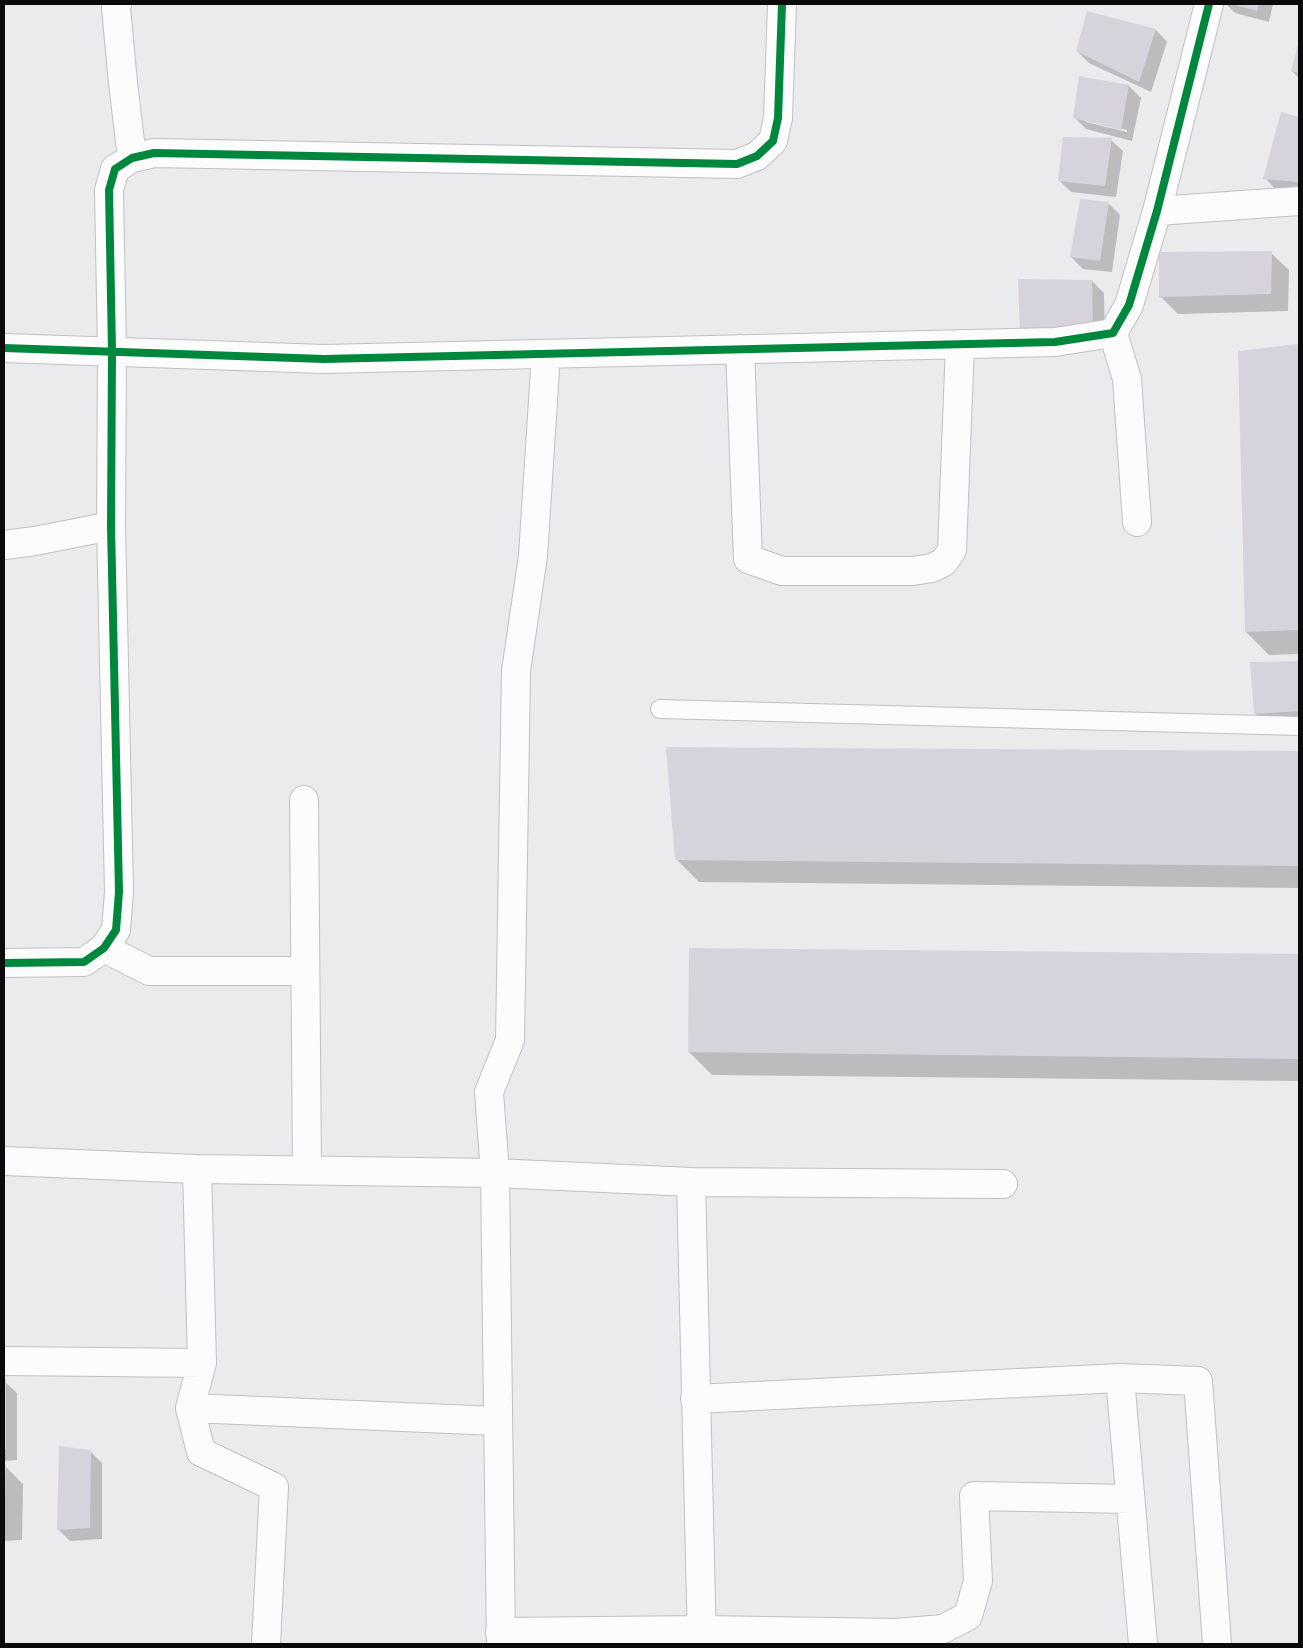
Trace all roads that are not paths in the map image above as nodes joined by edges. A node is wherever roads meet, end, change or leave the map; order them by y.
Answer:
1 (118, 4) edge
2 (782, 4) edge
3 (1209, 4) edge
4 (132, 158) junction
5 (1299, 201) edge
6 (1157, 210) junction
7 (1113, 333) junction
8 (960, 344) junction
9 (4, 348) edge
10 (740, 349) junction
11 (112, 351) junction
12 (546, 354) junction
13 (1137, 522) dead end
14 (111, 526) junction
15 (4, 545) edge
16 (660, 709) dead end
17 (1299, 726) edge
18 (304, 800) dead end
19 (104, 948) junction
20 (4, 963) edge
21 (305, 972) junction
22 (4, 1161) edge
23 (197, 1168) junction
24 (307, 1170) junction
25 (495, 1173) junction
26 (691, 1182) junction
27 (1002, 1184) dead end
28 (4, 1361) edge
29 (202, 1363) junction
30 (1120, 1378) junction
31 (695, 1399) junction
32 (190, 1408) junction
33 (497, 1421) junction
34 (1130, 1499) junction
35 (702, 1637) edge
36 (500, 1638) edge
37 (895, 1639) edge
38 (266, 1644) edge
39 (1143, 1644) edge
40 (1217, 1644) edge

1 - 4 street
2 - 4 street
3 - 6 street
4 - 11 street
5 - 6 street
6 - 7 street
7 - 8 street
7 - 13 street
8 - 10 street
8 - 10 street
9 - 11 street
10 - 12 street
11 - 12 street
11 - 14 street
12 - 25 street
14 - 15 street
14 - 19 street
16 - 17 lane
18 - 21 street
19 - 20 street
19 - 21 street
21 - 24 street
22 - 23 street
23 - 24 street
23 - 29 street
24 - 25 street
25 - 26 street
25 - 33 street
26 - 27 street
26 - 31 street
28 - 29 street
29 - 32 street
30 - 31 street
30 - 34 street
30 - 40 street
31 - 35 street
32 - 33 street
32 - 38 street
33 - 36 street
34 - 37 street
34 - 39 street
35 - 36 street
35 - 37 street

